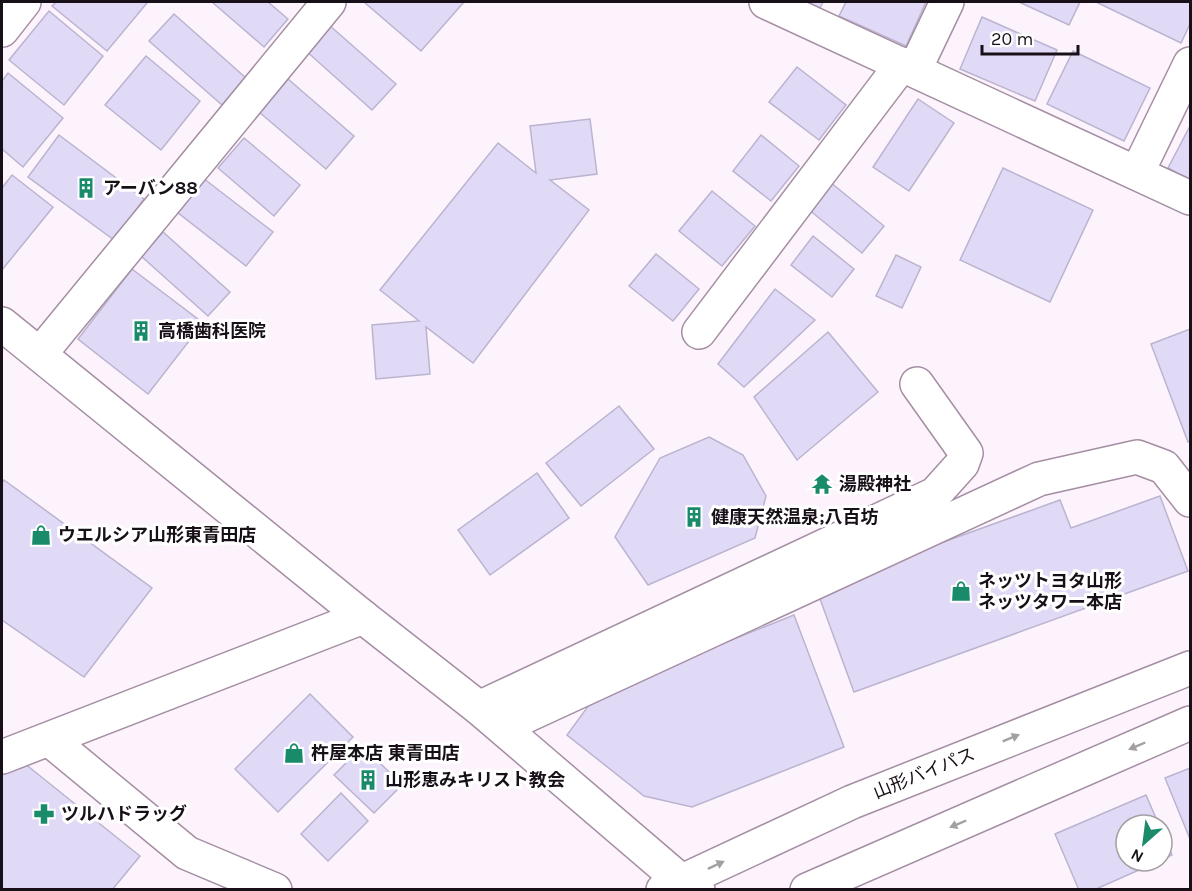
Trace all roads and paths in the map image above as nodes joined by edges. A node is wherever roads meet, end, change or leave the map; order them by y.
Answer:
1 (24, 2) edge
2 (329, 2) edge
3 (766, 2) edge
4 (946, 2) edge
5 (2, 30) edge
6 (1191, 64) edge
7 (908, 66) junction
8 (1137, 173) junction
9 (1191, 198) edge
10 (2, 324) edge
11 (699, 332) dead end
12 (40, 354) junction
13 (917, 384) dead end
14 (1191, 501) edge
15 (363, 617) junction
16 (1191, 668) edge
17 (491, 717) junction
18 (1191, 723) edge
19 (50, 740) junction
20 (2, 757) edge
21 (680, 887) edge
22 (275, 890) edge
23 (807, 890) edge

1 - 5 main road
2 - 12 main road
3 - 7 main road
4 - 7 main road
6 - 8 main road
7 - 8 main road
7 - 11 main road
8 - 9 main road
10 - 12 main road
12 - 15 main road
13 - 17 main road
14 - 17 main road
15 - 17 main road
15 - 19 main road
21 -> 16 main road, 山形バイパス
17 - 21 main road
18 -> 23 main road
19 - 20 main road
19 - 22 main road

